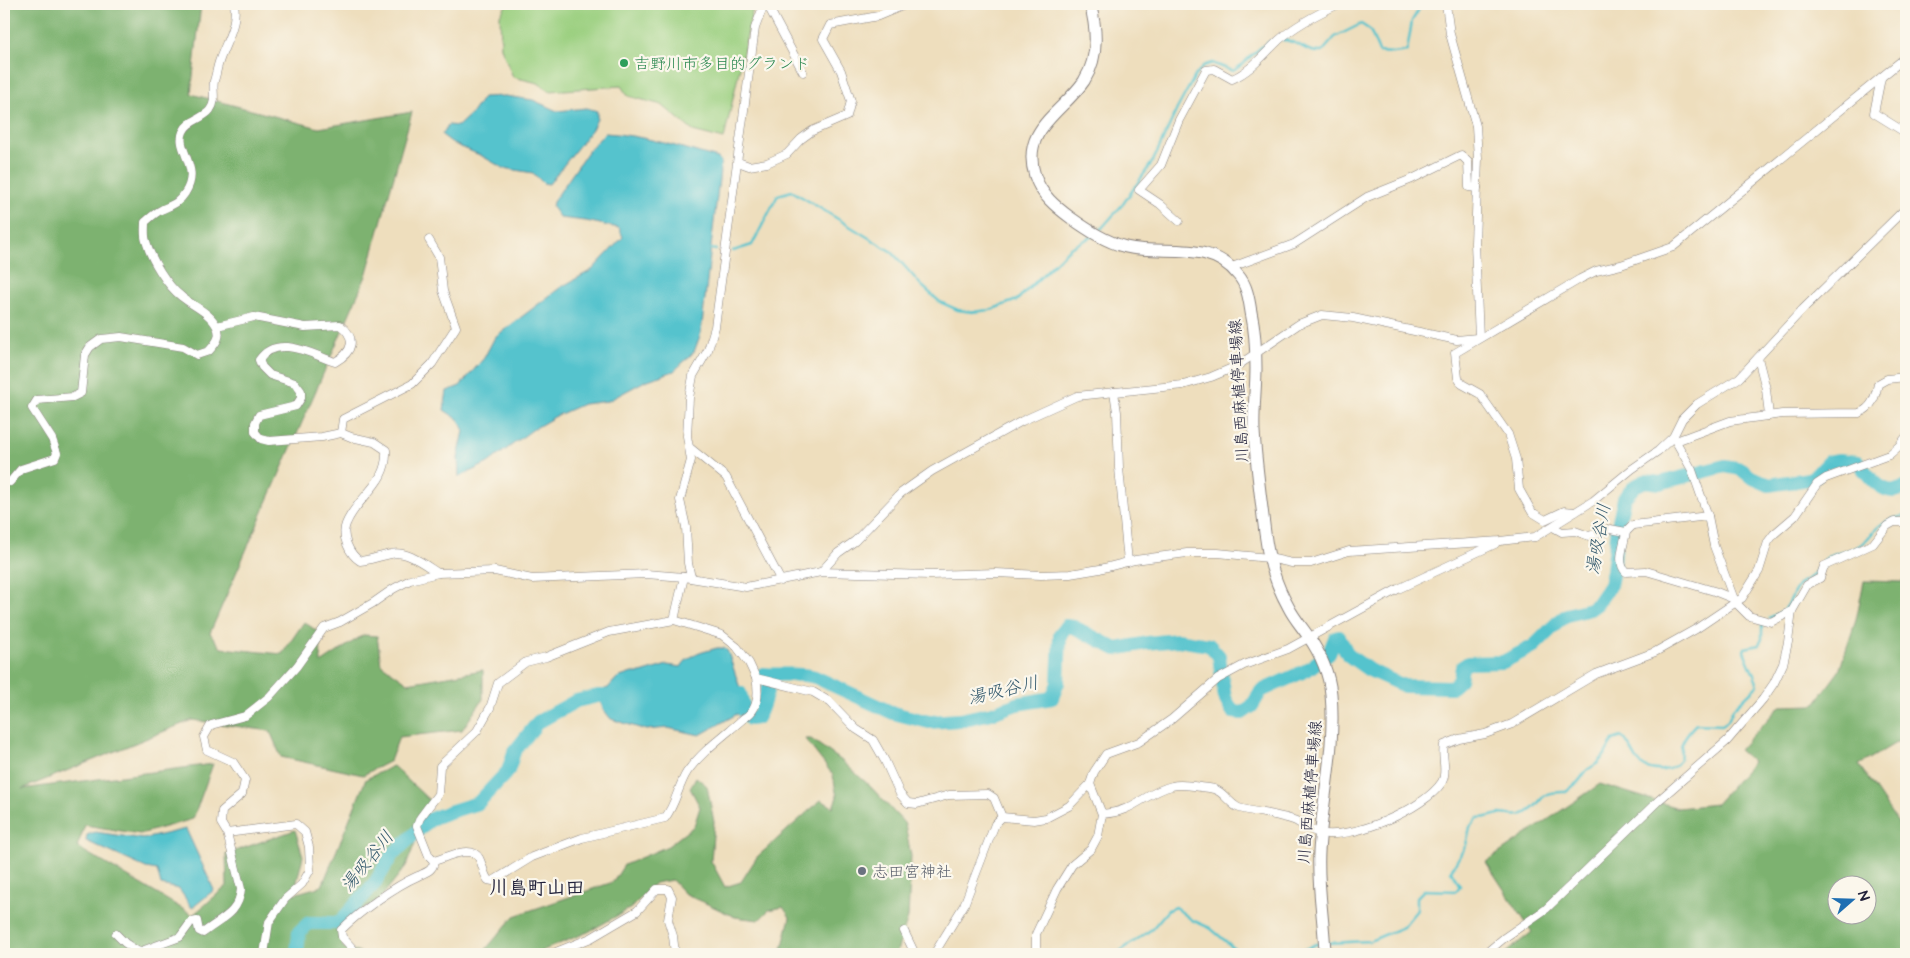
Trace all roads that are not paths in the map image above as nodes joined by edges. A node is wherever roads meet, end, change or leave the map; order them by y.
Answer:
1 (234, 4) edge
2 (767, 4) edge
3 (904, 4) edge
4 (1090, 4) edge
5 (1340, 4) edge
6 (1446, 4) edge
7 (1906, 57) edge
8 (803, 72) dead end
9 (1881, 78) junction
10 (1906, 133) edge
11 (738, 162) junction
12 (1477, 188) junction
13 (1906, 208) edge
14 (1179, 221) dead end
15 (429, 240) dead end
16 (1232, 268) junction
17 (217, 326) junction
18 (1479, 338) junction
19 (1255, 353) junction
20 (1758, 358) junction
21 (1906, 377) edge
22 (1114, 392) junction
23 (1769, 416) junction
24 (341, 433) junction
25 (1906, 436) edge
26 (1674, 439) junction
27 (689, 447) junction
28 (10, 482) dead end
29 (1576, 512) junction
30 (1708, 516) junction
31 (1906, 522) edge
32 (1553, 527) junction
33 (1624, 532) junction
34 (1500, 541) junction
35 (1269, 558) junction
36 (1128, 562) junction
37 (821, 572) junction
38 (438, 573) junction
39 (688, 577) junction
40 (781, 581) junction
41 (1734, 600) junction
42 (1792, 611) junction
43 (674, 620) junction
44 (1310, 638) junction
45 (756, 678) junction
46 (1090, 784) junction
47 (1102, 814) junction
48 (1002, 817) junction
49 (227, 833) junction
50 (1320, 833) junction
51 (434, 861) junction
52 (904, 931) dead end
53 (116, 934) dead end
54 (1324, 947) edge
55 (264, 954) edge
56 (356, 954) edge
57 (551, 954) edge
58 (675, 954) edge
59 (915, 954) edge
60 (934, 954) edge
61 (1036, 954) edge
62 (1485, 954) edge

1 - 17 street
2 - 8 street
2 - 11 street
3 - 11 street
4 - 16 main road, 川島西麻植停車場線
5 - 14 street
6 - 12 street
7 - 9 street
9 - 10 street
9 - 18 street
11 - 27 street
12 - 16 street
12 - 18 street
13 - 20 street
15 - 24 street
16 - 19 main road, 川島西麻植停車場線
17 - 24 street
17 - 28 street
18 - 19 street
18 - 29 street
19 - 22 street
19 - 35 main road, 川島西麻植停車場線
20 - 23 street
20 - 26 street
21 - 23 street
22 - 36 street
22 - 37 street
23 - 26 street
24 - 38 street
25 - 41 street
26 - 29 street
26 - 30 street
27 - 39 street
27 - 40 street
29 - 32 street
30 - 33 street
30 - 41 street
31 - 42 street
32 - 33 street
32 - 34 street
33 - 41 street
34 - 35 street
34 - 44 street
35 - 36 street
35 - 44 main road, 川島西麻植停車場線
36 - 37 street
37 - 40 street
38 - 39 street
38 - 49 street
39 - 40 street
39 - 43 street
41 - 42 street
41 - 50 street
42 - 62 street
43 - 45 street
43 - 51 street
44 - 46 street
44 - 50 main road, 川島西麻植停車場線
45 - 48 street
45 - 51 street
46 - 47 street
46 - 48 street
47 - 50 street
47 - 61 street
48 - 60 street
49 - 53 street
49 - 55 street
50 - 54 main road, 川島西麻植停車場線
51 - 56 street
52 - 59 street
57 - 58 street

